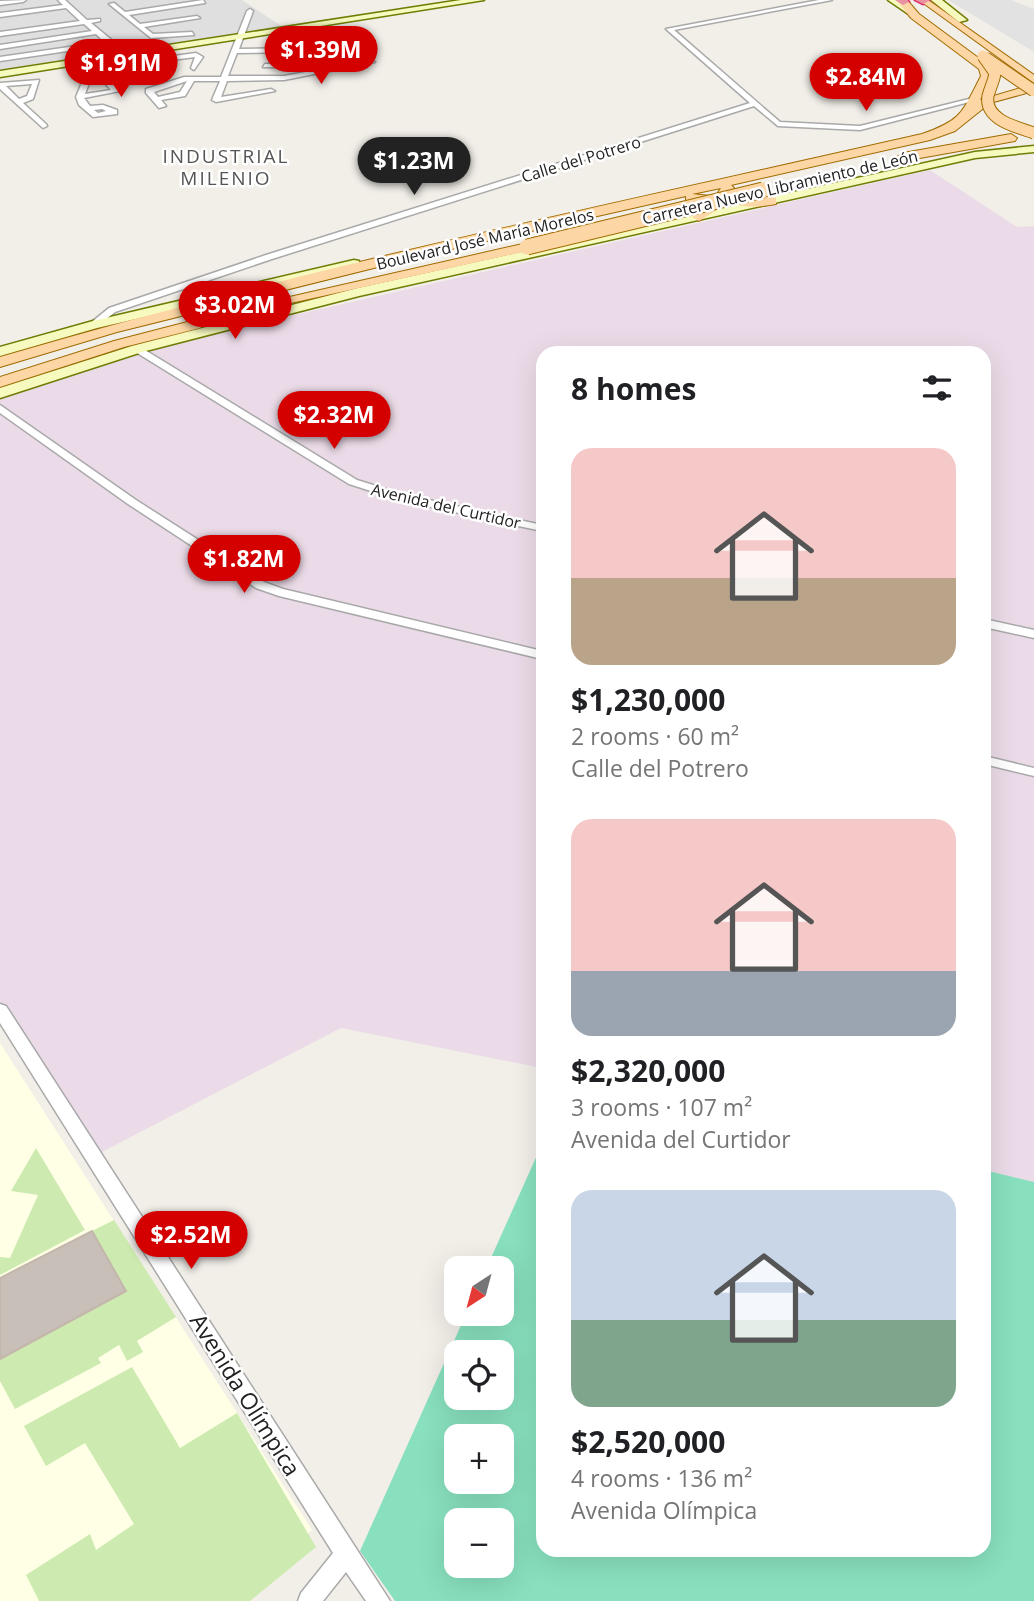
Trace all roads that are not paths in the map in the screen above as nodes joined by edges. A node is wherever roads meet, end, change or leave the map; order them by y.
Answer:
1 (23, 0) edge
2 (61, 0) edge
3 (477, 0) edge
4 (829, 0) edge
5 (119, 1) edge
6 (204, 1) edge
7 (928, 2) edge
8 (0, 3) edge
9 (902, 3) edge
10 (67, 6) junction
11 (250, 10) dead end
12 (124, 14) junction
13 (0, 15) edge
14 (197, 18) junction
15 (98, 20) dead end
16 (85, 21) junction
17 (962, 25) junction
18 (139, 26) junction
19 (976, 29) joint
20 (97, 32) junction
21 (0, 34) edge
22 (184, 40) junction
23 (109, 43) junction
24 (237, 45) junction
25 (0, 47) edge
26 (357, 49) dead end
27 (1001, 51) junction
28 (1019, 54) dead end
29 (122, 55) junction
30 (977, 55) junction
31 (1, 59) edge
32 (72, 62) junction
33 (141, 62) junction
34 (372, 62) dead end
35 (94, 65) junction
36 (355, 65) junction
37 (265, 66) dead end
38 (288, 66) junction
39 (1034, 66) edge
40 (194, 68) dead end
41 (330, 68) junction
42 (14, 72) junction
43 (365, 72) dead end
44 (1034, 73) edge
45 (87, 75) junction
46 (103, 78) junction
47 (284, 78) junction
48 (192, 79) junction
49 (1, 80) edge
50 (223, 80) junction
51 (168, 84) junction
52 (262, 84) junction
53 (1034, 86) edge
54 (80, 97) junction
55 (973, 100) junction
56 (21, 101) junction
57 (754, 104) junction
58 (88, 108) dead end
59 (967, 115) junction
60 (43, 126) dead end
61 (1034, 132) edge
62 (1034, 149) edge
63 (735, 182) junction
64 (654, 200) junction
65 (771, 201) junction
66 (699, 217) junction
67 (527, 247) joint
68 (408, 255) junction
69 (358, 292) junction
70 (317, 295) junction
71 (279, 304) junction
72 (256, 317) junction
73 (93, 325) junction
74 (137, 349) junction
75 (0, 352) edge
76 (0, 362) edge
77 (0, 382) edge
78 (0, 393) edge
79 (0, 408) edge
80 (536, 527) edge
81 (991, 625) edge
82 (1034, 634) edge
83 (536, 654) edge
84 (991, 763) edge
85 (1034, 772) edge
86 (0, 1010) edge
87 (346, 1555) junction
88 (309, 1601) edge
89 (379, 1601) edge

1 - 8 street
2 - 10 street
3 - 24 street
4 - 57 street
5 - 12 street
6 - 12 street
6 - 14 street
7 - 17 main road
7 - 27 main road
9 - 30 main road
9 - 30 main road
10 - 13 street
10 - 16 street
11 - 24 street
12 - 18 street
14 - 18 street
14 - 22 street
15 - 16 street
16 - 20 street
16 - 21 street
17 - 19 main road
17 - 53 main road
18 - 22 street
19 - 28 main road
20 - 23 street
20 - 25 street
22 - 24 street
22 - 33 street
23 - 29 street
23 - 31 street
24 - 26 street
24 - 50 street
27 - 39 main road
27 - 44 main road
29 - 33 street
29 - 35 street
30 - 53 main road
30 - 55 main road
30 - 61 main road, bridge
31 - 42 street
32 - 35 street
32 - 42 street
32 - 45 street
33 - 40 street
33 - 51 street
34 - 36 street
35 - 45 street
35 - 46 street
36 - 41 street
36 - 43 street
37 - 38 street
38 - 41 street
38 - 47 street
41 - 47 street
42 - 49 street
45 - 46 street
45 - 54 street
46 - 54 street
47 - 52 street
48 - 50 street
48 - 51 street
48 - 51 street
49 - 56 street
49 - 56 street
50 - 52 street
50 - 52 street
53 - 59 main road, Boulevard José María Morelos
54 - 58 street
55 - 57 street
55 - 59 main road
56 - 60 street
57 - 73 street, Calle del Potrero
59 - 63 main road, Boulevard José María Morelos
61 - 67 main road, Carretera Nuevo Libramiento de León, bridge
62 - 65 street
63 - 64 main road, Boulevard José María Morelos
63 - 65 main road
64 - 66 main road
64 - 68 main road, Boulevard José María Morelos
65 - 66 street
66 - 69 street
67 - 70 main road, Boulevard José María Morelos
68 - 73 street
68 - 76 main road, Boulevard José María Morelos
69 - 70 main road
69 - 72 street
70 - 71 main road, Boulevard José María Morelos
71 - 72 main road
71 - 77 main road, Boulevard José María Morelos
72 - 74 street
73 - 75 street
74 - 78 street
74 - 80 street, Avenida del Curtidor
79 - 83 street
81 - 82 street
84 - 85 street
86 - 87 street, Avenida Olímpica
87 - 88 street
87 - 89 street, Avenida Olímpica

